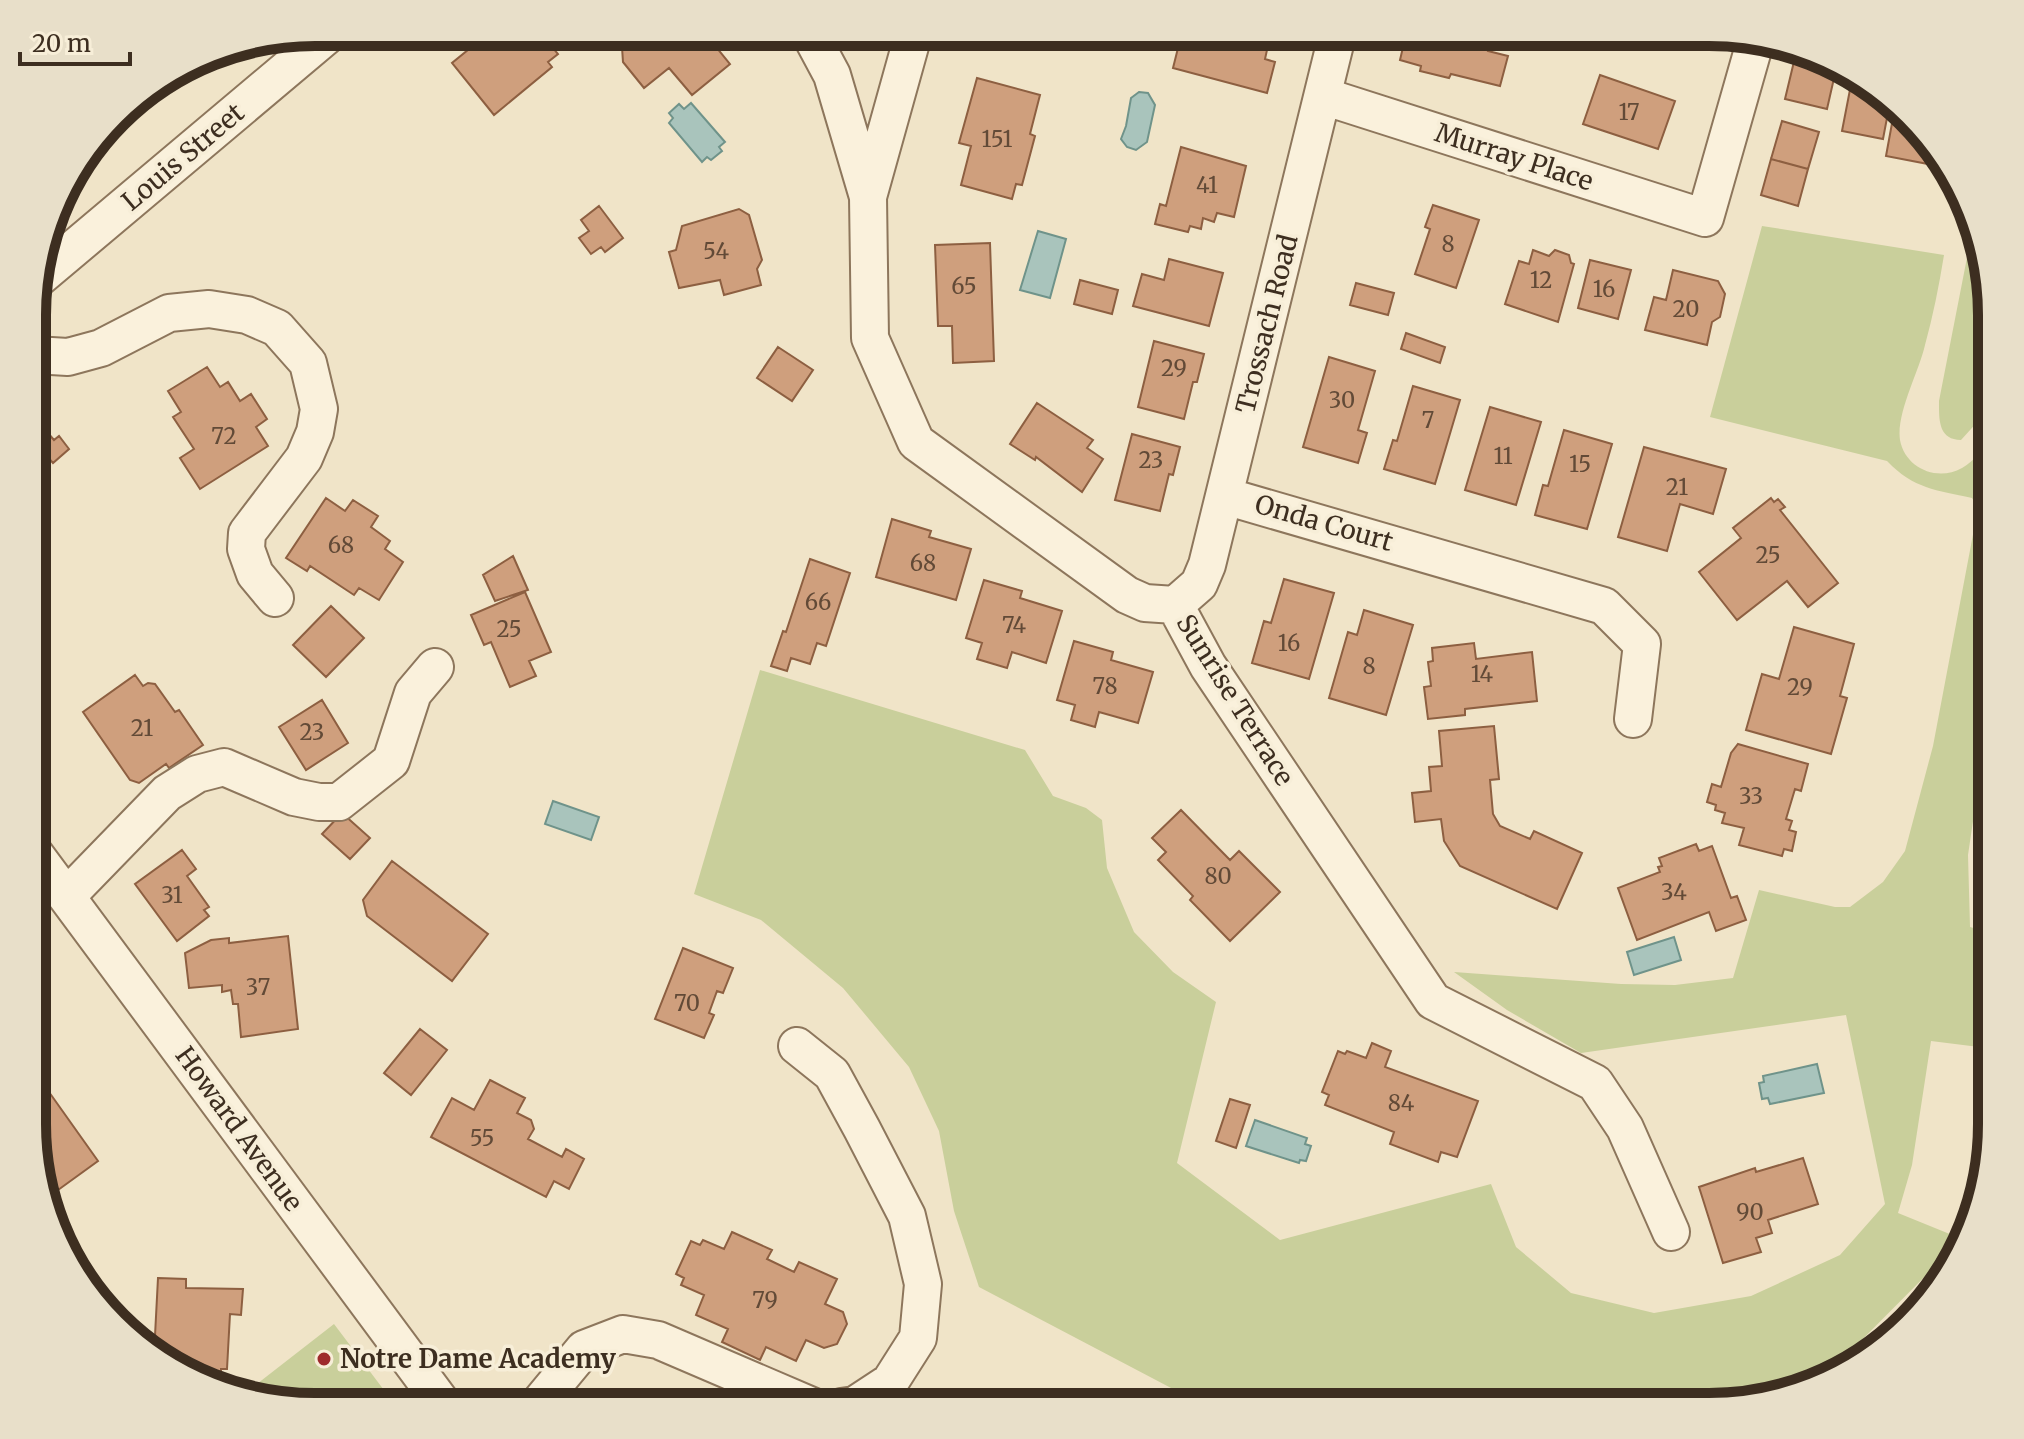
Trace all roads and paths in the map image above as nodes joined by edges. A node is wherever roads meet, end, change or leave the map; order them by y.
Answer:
1 (313, 47) edge
2 (817, 47) edge
3 (910, 47) edge
4 (1334, 47) edge
5 (1753, 50) edge
6 (1323, 96) junction
7 (868, 197) junction
8 (50, 268) edge
9 (46, 356) edge
10 (1225, 496) junction
11 (275, 598) dead end
12 (1175, 605) junction
13 (435, 667) dead end
14 (1633, 719) dead end
15 (47, 870) edge
16 (67, 896) junction
17 (797, 1046) dead end
18 (1671, 1232) dead end
19 (434, 1392) edge
20 (548, 1392) edge
21 (780, 1392) edge
22 (874, 1392) edge

1 - 8 street, Louis Street
2 - 7 street, Sunrise Terrace
3 - 7 street
4 - 6 street, Trossach Road
5 - 6 street, Murray Place
6 - 10 street, Trossach Road
7 - 12 street, Sunrise Terrace
9 - 11 street
10 - 12 street, Trossach Road
10 - 14 street, Onda Court
12 - 18 street, Sunrise Terrace
13 - 16 street
15 - 16 street, Howard Avenue
16 - 19 street, Howard Avenue
17 - 22 street
20 - 21 street

